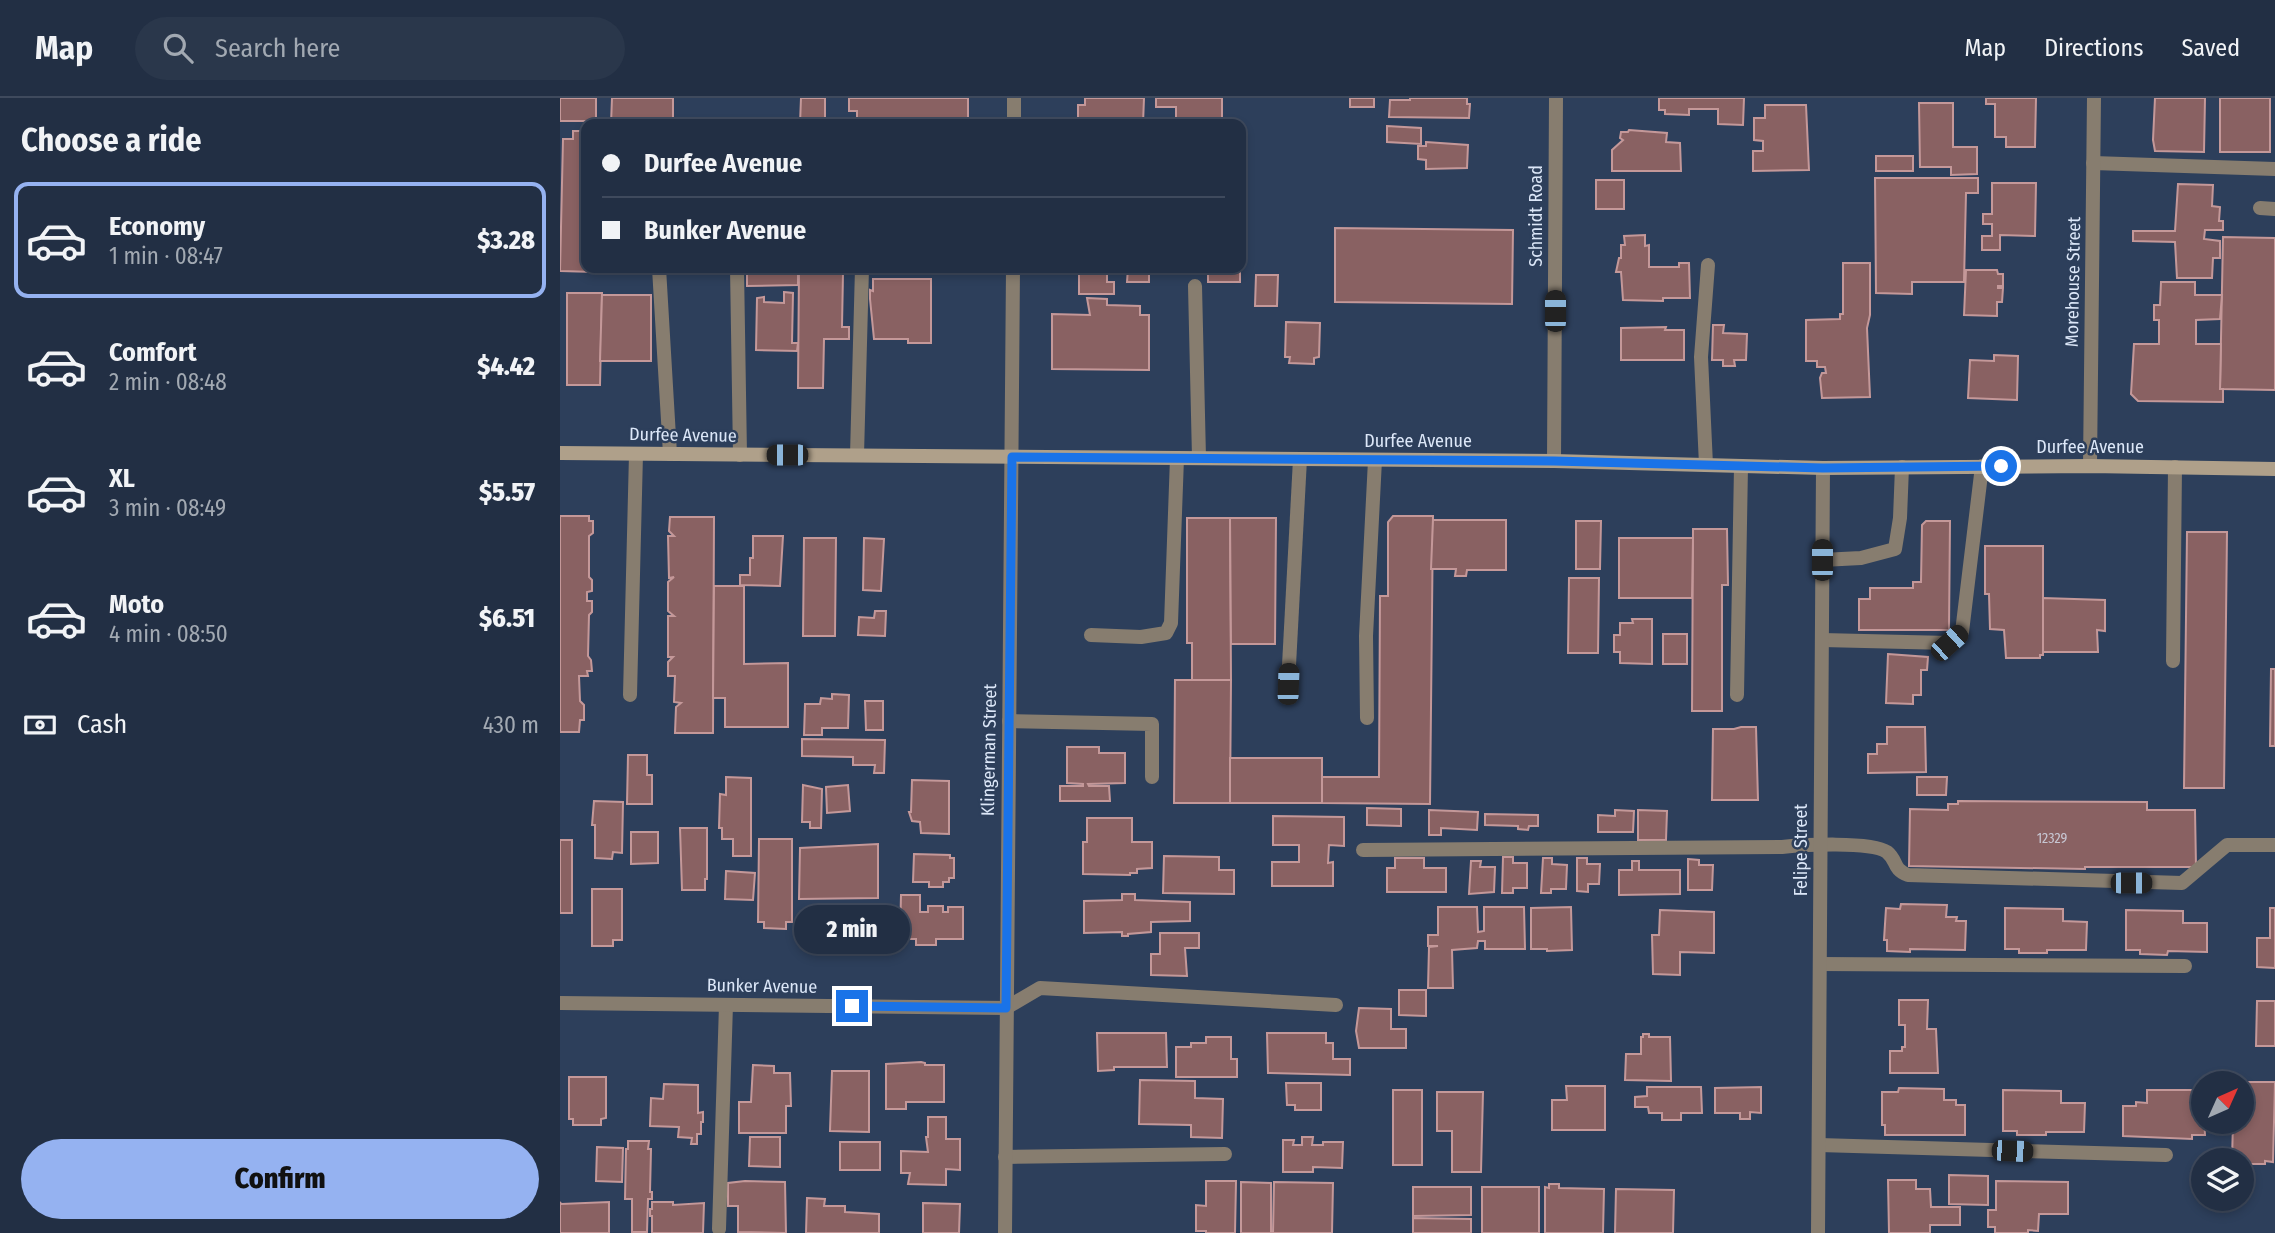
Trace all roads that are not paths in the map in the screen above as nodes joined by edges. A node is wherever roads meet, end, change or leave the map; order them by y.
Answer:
1 (1014, 98) edge
2 (1556, 98) edge
3 (2094, 98) edge
4 (1014, 119) edge
5 (2093, 163) junction
6 (2275, 169) edge
7 (2260, 208) dead end
8 (2275, 209) edge
9 (1708, 265) dead end
10 (659, 273) edge
11 (737, 273) edge
12 (862, 273) edge
13 (1013, 273) edge
14 (1195, 286) dead end
15 (560, 453) edge
16 (636, 454) junction
17 (670, 454) junction
18 (740, 455) junction
19 (857, 455) junction
20 (1012, 457) junction
21 (1177, 458) junction
22 (1199, 458) junction
23 (1300, 459) junction
24 (1375, 460) junction
25 (1554, 461) junction
26 (1706, 465) junction
27 (1741, 466) junction
28 (1982, 466) junction
29 (2090, 466) junction
30 (1902, 467) junction
31 (2175, 467) junction
32 (1823, 468) junction
33 (2275, 469) edge
34 (1822, 560) junction
35 (1091, 635) dead end
36 (1822, 640) junction
37 (2174, 661) dead end
38 (1288, 684) dead end
39 (630, 695) dead end
40 (1737, 695) dead end
41 (1367, 718) dead end
42 (1009, 720) junction
43 (1152, 777) dead end
44 (1821, 844) junction
45 (2275, 845) edge
46 (1363, 850) dead end
47 (1820, 964) junction
48 (2185, 966) dead end
49 (560, 1003) edge
50 (726, 1005) junction
51 (1336, 1006) dead end
52 (1006, 1008) junction
53 (1819, 1145) junction
54 (1225, 1154) dead end
55 (2166, 1155) dead end
56 (1005, 1157) junction
57 (719, 1229) dead end
58 (1004, 1233) edge
59 (1818, 1233) edge

1 - 4 street
2 - 25 street, Schmidt Road
3 - 5 street, Morehouse Street
5 - 6 street
5 - 29 street, Morehouse Street
7 - 8 street
9 - 26 street
10 - 17 street
11 - 18 street
12 - 19 street
13 - 20 street, Klingerman Street
14 - 22 street
15 - 16 main road, Durfee Avenue
16 - 17 main road, Durfee Avenue
16 - 39 street
17 - 18 main road, Durfee Avenue
18 - 19 main road, Durfee Avenue
19 - 20 main road, Durfee Avenue
20 - 21 main road, Durfee Avenue
20 - 42 street, Klingerman Street
21 - 22 main road, Durfee Avenue
21 - 35 street
22 - 23 main road, Durfee Avenue
23 - 24 main road, Durfee Avenue
23 - 38 street
24 - 25 main road, Durfee Avenue
24 - 41 street
25 - 26 main road, Durfee Avenue
26 - 27 main road, Durfee Avenue
27 - 32 main road, Durfee Avenue
27 - 40 street
28 - 29 main road, Durfee Avenue
28 - 30 main road, Durfee Avenue
28 - 36 street
29 - 31 main road, Durfee Avenue
30 - 32 main road, Durfee Avenue
30 - 34 street
31 - 33 main road, Durfee Avenue
31 - 37 street
32 - 34 street, Felipe Street
34 - 36 street, Felipe Street
36 - 44 street, Felipe Street
42 - 43 street
42 - 52 street, Klingerman Street
44 - 45 street
44 - 46 street
44 - 47 street, Felipe Street
47 - 48 street
47 - 53 street, Felipe Street
49 - 50 street, Bunker Avenue
50 - 52 street, Bunker Avenue
50 - 57 street
51 - 52 street
52 - 56 street, Klingerman Street
53 - 55 street
53 - 59 street, Felipe Street
54 - 56 street
56 - 58 street, Klingerman Street

